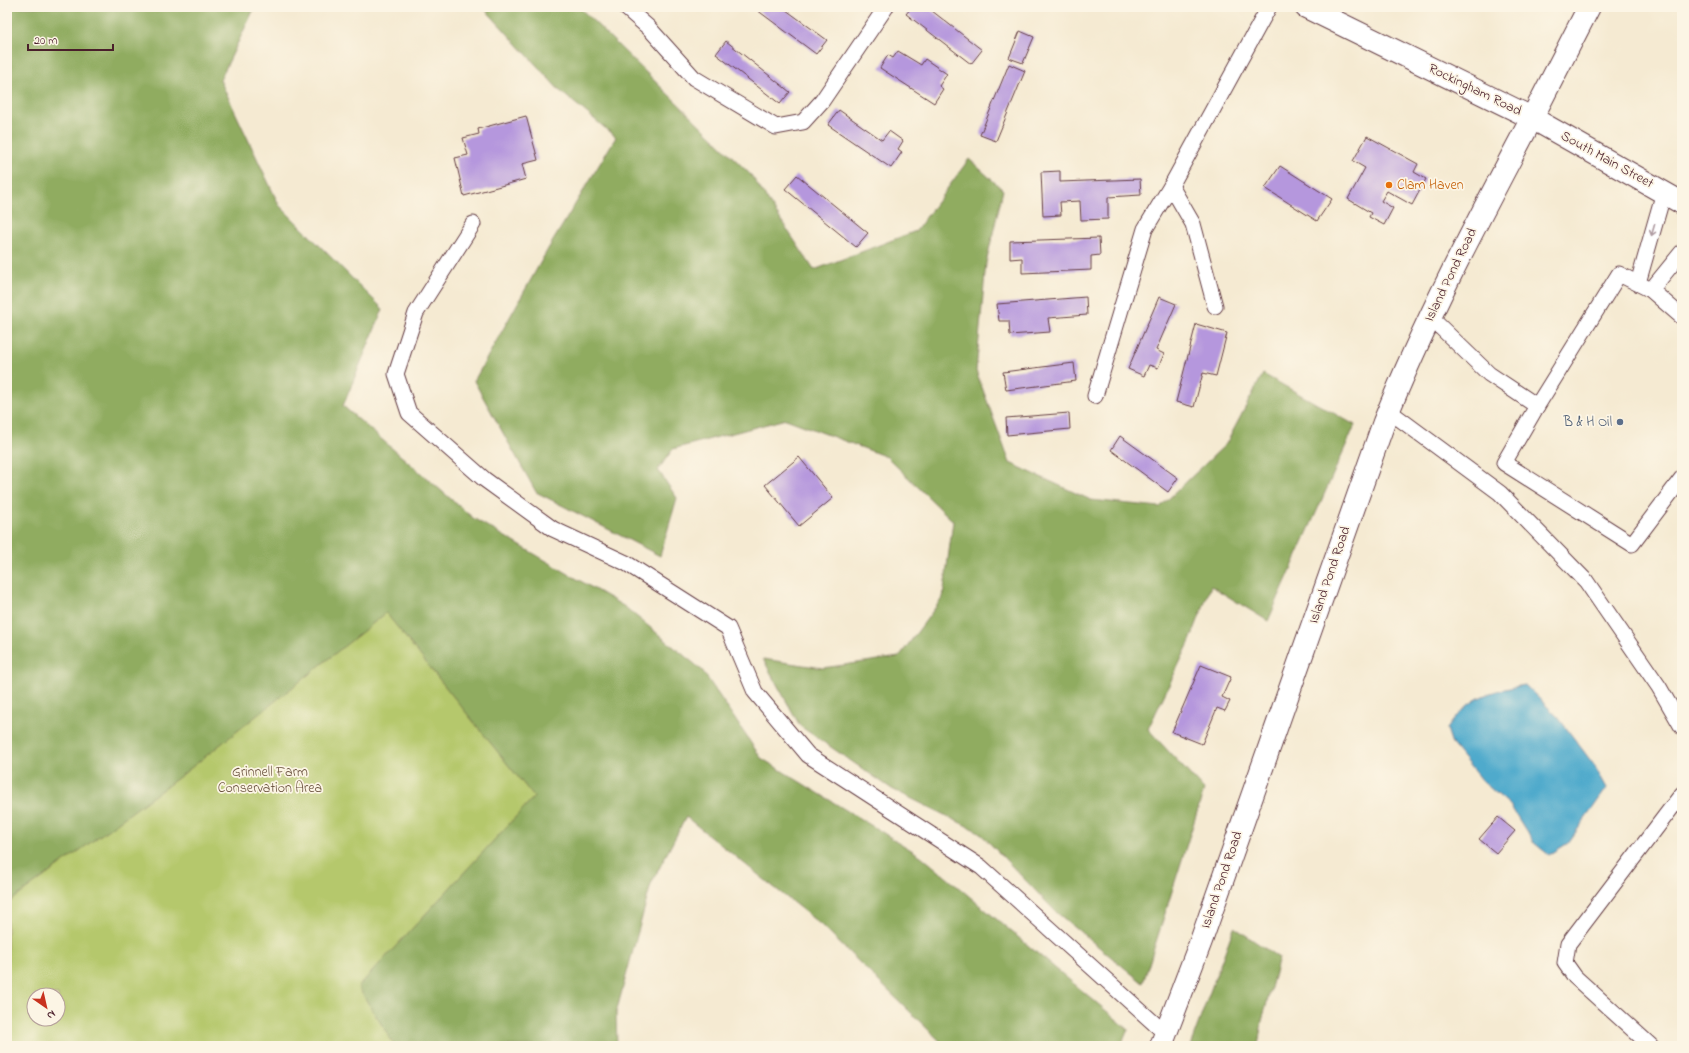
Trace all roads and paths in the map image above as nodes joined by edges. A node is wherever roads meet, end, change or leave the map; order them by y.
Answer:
1 (625, 7) edge
2 (886, 7) edge
3 (1269, 7) edge
4 (1306, 7) edge
5 (1589, 7) edge
6 (1532, 118) junction
7 (1171, 186) junction
8 (1673, 197) edge
9 (473, 224) dead end
10 (1682, 252) edge
11 (1645, 287) junction
12 (1215, 306) dead end
13 (1430, 317) junction
14 (1682, 317) edge
15 (1095, 396) dead end
16 (1537, 406) junction
17 (1389, 411) junction
18 (1682, 478) edge
19 (1682, 727) edge
20 (1682, 794) edge
21 (1164, 1040) edge
22 (1651, 1046) edge

1 - 2 lane
3 - 7 lane
4 - 6 street, Rockingham Road
5 - 6 street, Rockingham Road
6 - 8 street, South Main Street
6 - 13 street, Island Pond Road
7 - 12 lane
7 - 15 lane
8 -> 11 lane
9 - 21 lane
10 - 11 lane
11 - 14 lane
11 - 16 lane
13 - 16 lane
13 - 17 street, Island Pond Road
16 - 18 lane
17 - 19 lane
17 - 21 street, Island Pond Road
20 - 22 lane

